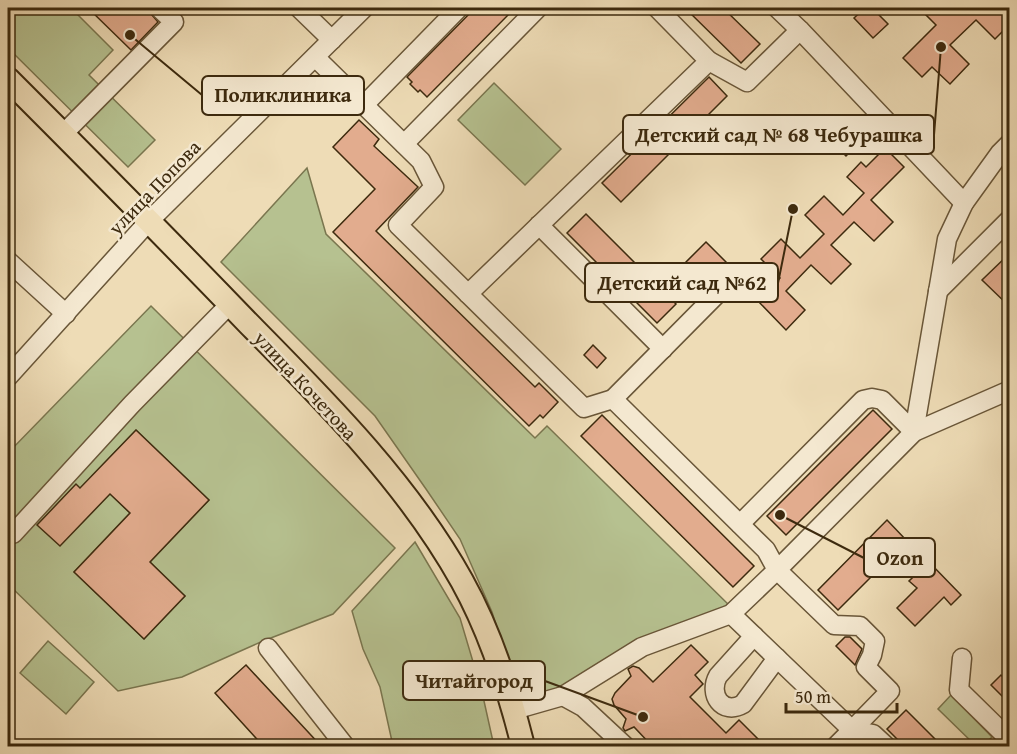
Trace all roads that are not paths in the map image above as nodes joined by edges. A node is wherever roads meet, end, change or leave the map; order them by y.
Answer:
1 (159, 8) edge
2 (299, 8) edge
3 (364, 8) edge
4 (459, 8) edge
5 (538, 8) edge
6 (657, 8) edge
7 (777, 8) edge
8 (801, 30) junction
9 (332, 40) junction
10 (315, 57) junction
11 (709, 61) junction
12 (8, 79) edge
13 (364, 105) junction
14 (63, 134) junction
15 (1010, 143) edge
16 (404, 144) junction
17 (964, 203) junction
18 (1010, 219) edge
19 (149, 221) junction
20 (539, 225) junction
21 (8, 261) edge
22 (727, 284) dead end
23 (938, 291) junction
24 (468, 294) junction
25 (230, 304) junction
26 (66, 314) junction
27 (663, 349) junction
28 (8, 377) edge
29 (1010, 390) edge
30 (613, 399) junction
31 (914, 432) junction
32 (740, 524) junction
33 (13, 534) dead end
34 (777, 570) junction
35 (731, 614) junction
36 (754, 636) junction
37 (268, 648) dead end
38 (963, 657) dead end
39 (777, 658) junction
40 (563, 696) junction
41 (514, 710) junction
42 (852, 730) junction
43 (1010, 740) edge
44 (345, 747) edge
45 (523, 747) edge
46 (625, 747) edge
47 (836, 747) edge
48 (886, 747) edge

1 - 14 street
2 - 9 street
3 - 9 street, улица Попова
4 - 13 street
5 - 16 street
6 - 11 street
7 - 8 street
8 - 11 street
8 - 17 street
9 - 10 street, улица Попова
10 - 13 street
10 - 19 street, улица Попова
11 - 20 street
12 - 14 main road, улица Кочетова
13 - 16 street
14 - 19 main road, улица Кочетова
15 - 17 street
16 - 24 street
17 - 23 street
18 - 23 street
19 - 25 main road, улица Кочетова
19 - 26 street, улица Попова
20 - 24 street
20 - 27 street
21 - 26 street
22 - 27 street
23 - 31 street
24 - 30 street
25 - 33 street
25 - 41 main road, улица Кочетова
26 - 28 street, улица Попова
27 - 30 street
29 - 31 street
30 - 32 street
31 - 32 street
31 - 34 street
32 - 34 street
34 - 35 street
34 - 42 street
35 - 36 street
35 - 40 street
36 - 39 street
36 - 39 street
37 - 44 street
38 - 43 street
39 - 42 street
40 - 41 street
40 - 46 street
41 - 45 main road, улица Кочетова
42 - 47 street
42 - 48 street

